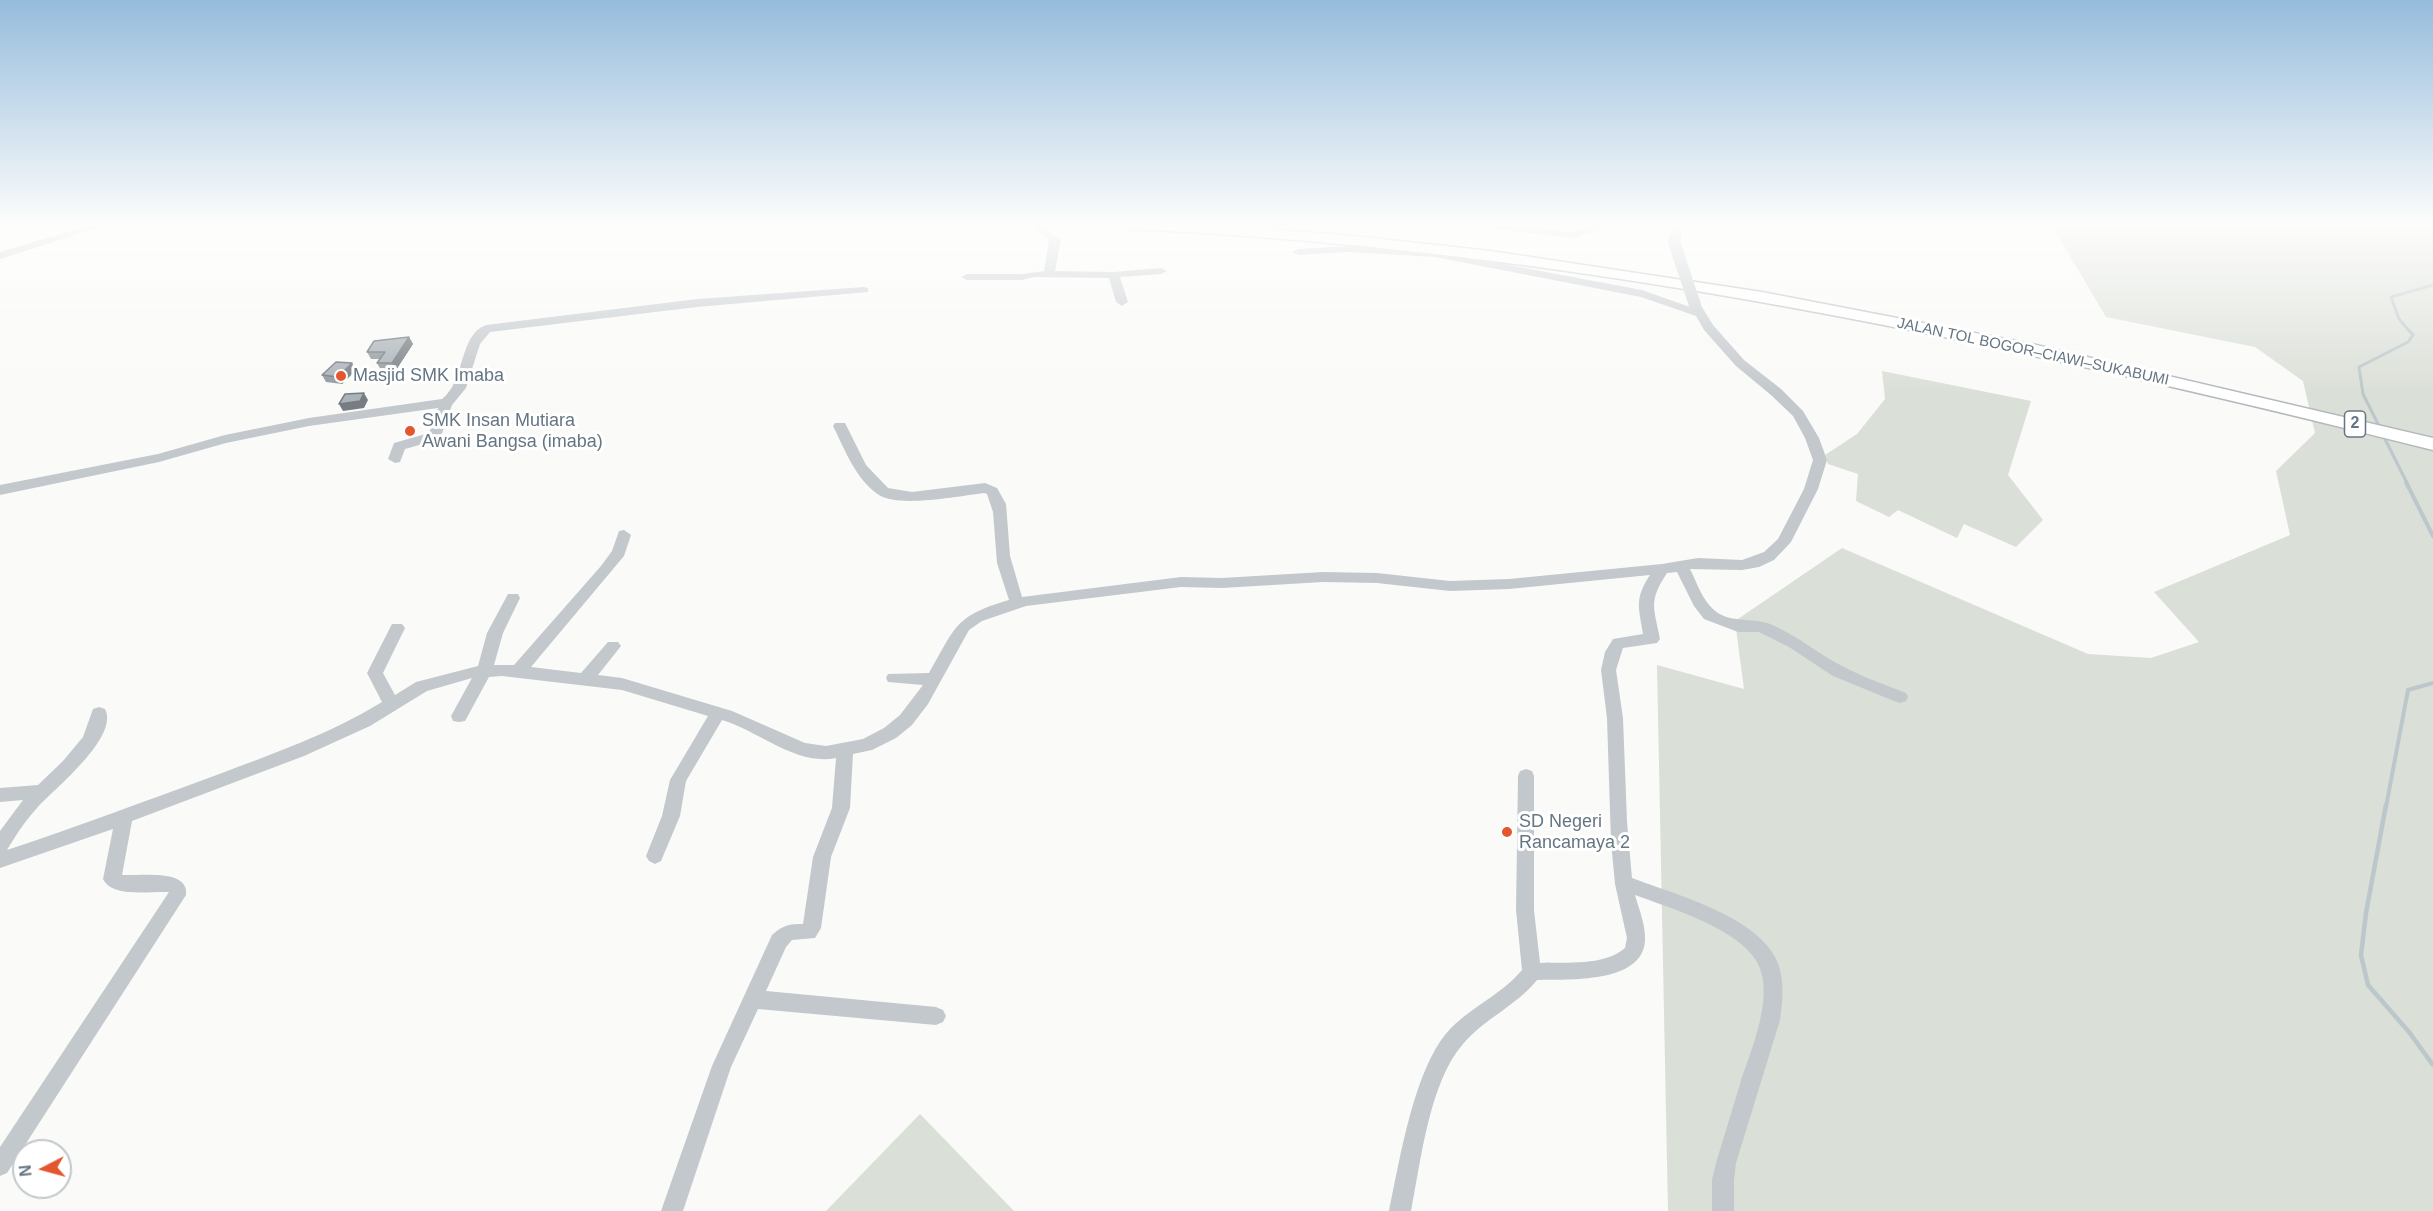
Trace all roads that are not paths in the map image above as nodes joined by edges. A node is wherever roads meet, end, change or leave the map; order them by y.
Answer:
1 (1116, 281) edge
2 (1572, 281) edge
3 (1664, 281) edge
4 (1689, 281) edge
5 (1735, 281) edge
6 (864, 290) dead end
7 (1122, 302) dead end
8 (1698, 309) junction
9 (2279, 400) junction
10 (446, 403) junction
11 (840, 426) dead end
12 (2433, 434) edge
13 (2433, 444) edge
14 (395, 459) dead end
15 (0, 490) edge
16 (624, 535) dead end
17 (1681, 566) junction
18 (1662, 569) junction
19 (513, 598) dead end
20 (1017, 603) junction
21 (397, 628) dead end
22 (613, 646) dead end
23 (484, 670) junction
24 (518, 672) junction
25 (894, 678) dead end
26 (585, 679) junction
27 (934, 679) junction
28 (1900, 697) dead end
29 (392, 704) junction
30 (718, 712) junction
31 (99, 713) dead end
32 (459, 716) dead end
33 (845, 750) junction
34 (1526, 776) dead end
35 (42, 792) junction
36 (0, 795) edge
37 (124, 817) junction
38 (0, 846) edge
39 (655, 856) dead end
40 (0, 860) edge
41 (1624, 883) junction
42 (1532, 972) junction
43 (751, 999) junction
44 (936, 1016) dead end
45 (0, 1166) edge
46 (672, 1211) edge
47 (1400, 1211) edge
48 (1722, 1211) edge

1 - 7 street
2 - 8 street
3 - 9 highway, JALAN TOL BOGOR–CIAWI–SUKABUMI / 2
4 - 8 street, bridge
5 - 9 highway, JALAN TOL BOGOR–CIAWI–SUKABUMI / 2
6 - 10 street
8 - 17 street
9 - 12 highway, JALAN TOL BOGOR–CIAWI–SUKABUMI / 2
9 - 13 highway, JALAN TOL BOGOR–CIAWI–SUKABUMI / 2
10 - 14 street
10 - 15 street
11 - 20 street
16 - 24 street
17 - 18 street
17 - 28 street
18 - 20 street
18 - 41 street
19 - 23 street
20 - 27 street
21 - 29 street
22 - 26 street
23 - 24 street
23 - 29 street
23 - 32 street
24 - 26 street
25 - 27 street
26 - 30 street
27 - 33 street
29 - 37 street
30 - 33 street
30 - 39 street
31 - 35 street
33 - 43 street
34 - 42 street
35 - 36 street
35 - 38 street
37 - 40 street
37 - 45 street
41 - 42 street
41 - 48 street
42 - 47 street
43 - 44 street
43 - 46 street

